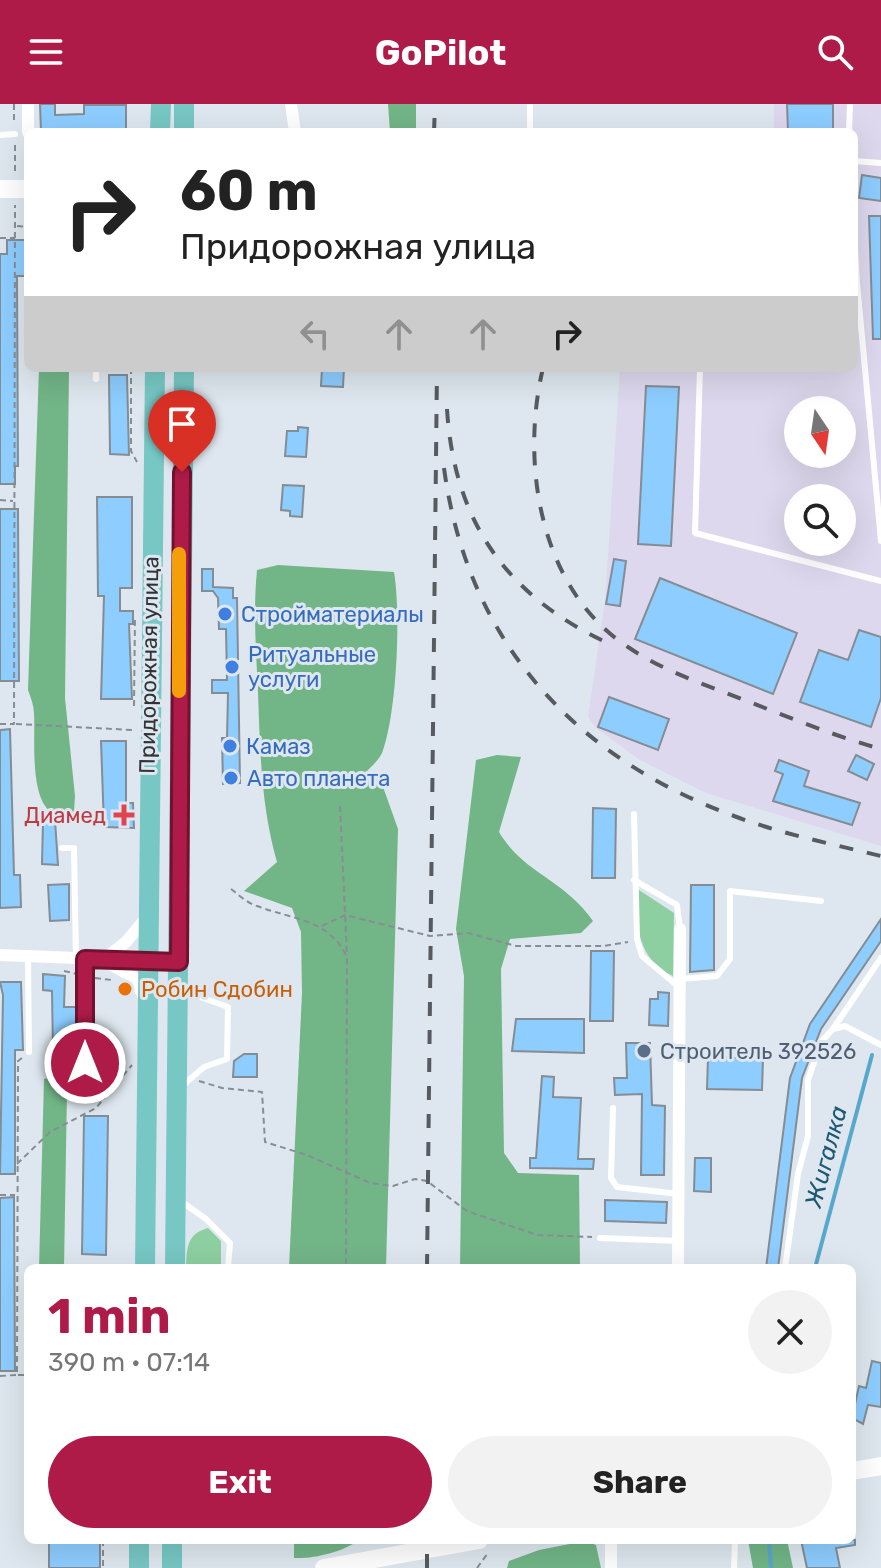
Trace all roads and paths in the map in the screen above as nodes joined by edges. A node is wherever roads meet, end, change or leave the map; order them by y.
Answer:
1 (14, 104) edge
2 (28, 104) edge
3 (161, 104) edge
4 (184, 104) edge
5 (291, 104) edge
6 (530, 104) edge
7 (850, 104) edge
8 (28, 128) edge
9 (160, 128) edge
10 (184, 128) edge
11 (294, 128) edge
12 (530, 128) edge
13 (849, 128) edge
14 (15, 134) junction
15 (0, 135) edge
16 (858, 161) edge
17 (881, 163) edge
18 (14, 189) edge
19 (15, 226) junction
20 (24, 227) edge
21 (0, 238) edge
22 (15, 238) junction
23 (858, 305) edge
24 (96, 372) edge
25 (131, 372) edge
26 (155, 372) edge
27 (184, 372) edge
28 (700, 372) edge
29 (96, 379) dead end
30 (137, 461) dead end
31 (0, 500) edge
32 (15, 501) junction
33 (881, 541) edge
34 (881, 581) edge
35 (135, 617) dead end
36 (134, 716) dead end
37 (0, 724) edge
38 (14, 724) junction
39 (134, 730) dead end
40 (340, 806) dead end
41 (634, 814) dead end
42 (62, 848) dead end
43 (634, 880) junction
44 (231, 889) dead end
45 (821, 901) dead end
46 (345, 915) junction
47 (146, 918) junction
48 (321, 927) junction
49 (680, 929) joint
50 (637, 939) junction
51 (0, 955) edge
52 (28, 957) junction
53 (347, 957) junction
54 (881, 958) edge
55 (81, 959) junction
56 (103, 960) junction
57 (146, 962) junction
58 (179, 962) junction
59 (680, 983) junction
60 (179, 989) junction
61 (146, 1001) junction
62 (833, 1029) junction
63 (881, 1045) edge
64 (29, 1052) joint
65 (85, 1063) dead end
66 (135, 1063) dead end
67 (184, 1084) junction
68 (613, 1108) dead end
69 (17, 1164) junction
70 (346, 1175) junction
71 (679, 1194) junction
72 (0, 1195) edge
73 (16, 1195) junction
74 (177, 1200) junction
75 (600, 1238) joint
76 (679, 1241) junction
77 (145, 1264) edge
78 (175, 1264) edge
79 (228, 1264) edge
80 (346, 1264) edge
81 (678, 1264) edge
82 (786, 1264) edge
83 (17, 1375) junction
84 (24, 1375) edge
85 (0, 1376) edge
86 (881, 1466) edge
87 (856, 1470) edge
88 (103, 1544) edge
89 (139, 1544) edge
90 (172, 1544) edge
91 (611, 1544) edge
92 (735, 1544) edge
93 (484, 1545) edge
94 (103, 1568) edge
95 (139, 1568) edge
96 (172, 1568) edge
97 (324, 1568) edge
98 (477, 1568) edge
99 (611, 1568) edge
100 (734, 1568) edge

1 - 14 path
2 - 8 street
3 - 9 main road
4 - 10 main road
5 - 11 street
6 - 12 lane
7 - 13 lane
14 - 15 lane
14 - 18 path
16 - 17 lane
18 - 19 path
19 - 20 path
19 - 22 path
21 - 22 path
22 - 32 path
23 - 33 lane
24 - 29 lane
25 - 30 path
26 - 47 main road, Придорожная улица
27 - 58 main road
28 - 34 lane
31 - 32 path
32 - 38 path
35 - 36 path
37 - 38 path
38 - 39 path
40 - 46 path
41 - 43 lane
42 - 55 lane
43 - 49 lane
43 - 50 lane
44 - 48 path
45 - 59 lane
46 - 48 path
46 - 50 path
46 - 53 path
47 - 56 street
47 - 57 main road, Придорожная улица
48 - 53 path
49 - 59 street
50 - 59 lane
51 - 52 street
52 - 55 street
52 - 64 lane
53 - 70 path
54 - 62 lane
55 - 56 street
55 - 65 lane
56 - 57 street
56 - 61 street
57 - 58 street
57 - 61 main road, Придорожная улица
58 - 60 main road
59 - 71 street
60 - 67 main road
60 - 67 lane
61 - 77 main road, Придорожная улица
62 - 63 lane
62 - 82 lane
64 - 69 path
66 - 69 path
67 - 70 path
67 - 74 main road
68 - 71 lane
69 - 73 path
70 - 75 path
70 - 80 path
71 - 76 street
72 - 73 path
73 - 83 path
74 - 78 main road
74 - 79 lane
75 - 76 lane
76 - 81 street
83 - 84 path
83 - 85 path
86 - 87 street
88 - 94 path
89 - 95 main road
90 - 96 main road
91 - 99 street
92 - 100 lane
93 - 97 street
93 - 98 path

